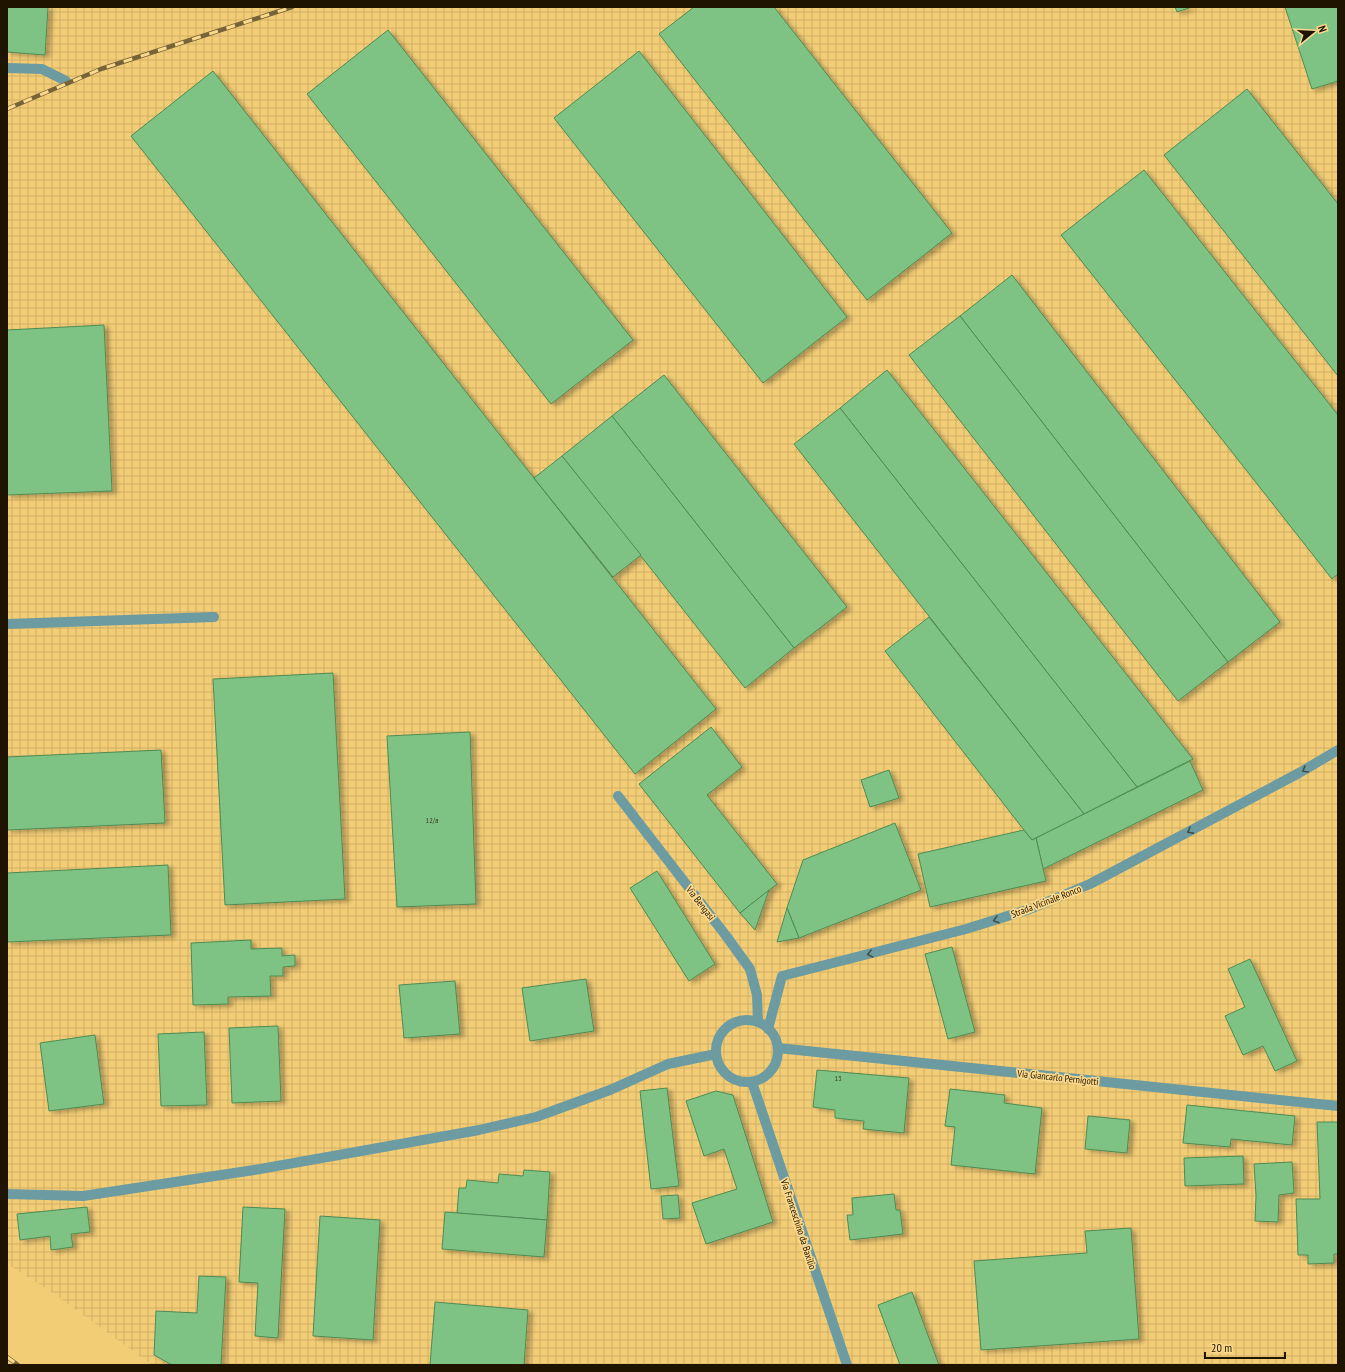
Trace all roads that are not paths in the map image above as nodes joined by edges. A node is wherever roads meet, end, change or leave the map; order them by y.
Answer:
1 (7, 68) edge
2 (66, 81) dead end
3 (214, 617) dead end
4 (7, 624) edge
5 (1338, 750) edge
6 (618, 796) dead end
7 (758, 1022) junction
8 (768, 1029) junction
9 (778, 1048) junction
10 (716, 1054) junction
11 (752, 1082) junction
12 (1338, 1106) edge
13 (7, 1194) edge
14 (846, 1365) edge

1 - 2 street
3 - 4 street
5 -> 8 street, Strada Vicinale Ronco
6 - 7 street, Via Bengasi
7 - 8 street
7 - 10 street
8 - 9 street
9 - 11 street
9 - 12 street, Via Giancarlo Pernigotti
10 - 11 street
10 - 13 street
11 - 14 street, Via Franceschino da Baxilio

